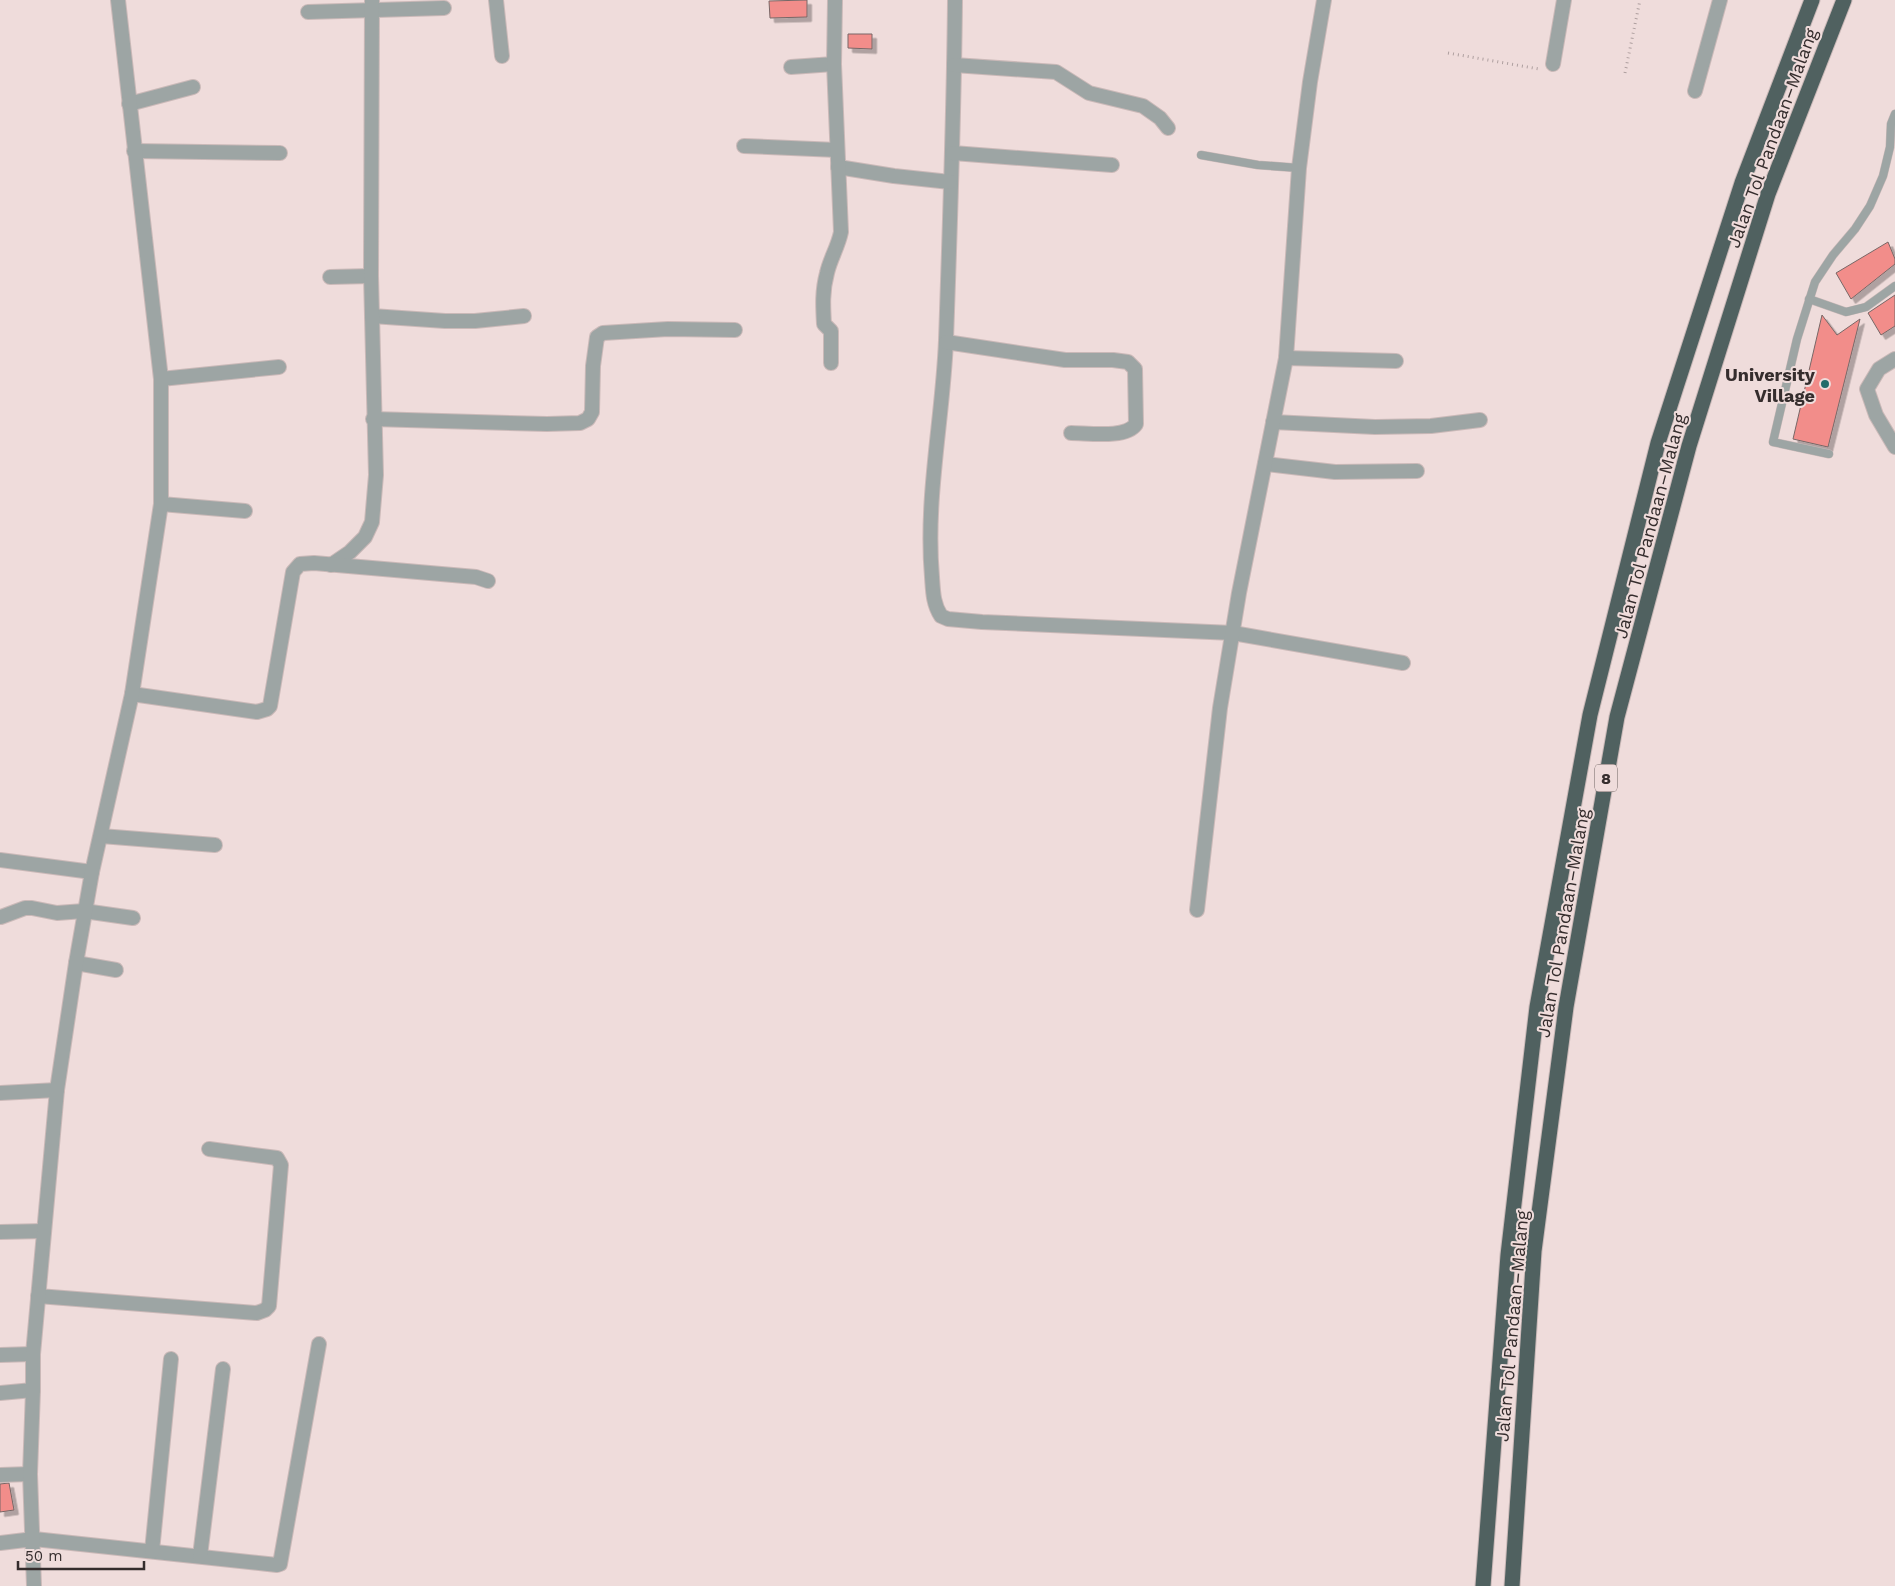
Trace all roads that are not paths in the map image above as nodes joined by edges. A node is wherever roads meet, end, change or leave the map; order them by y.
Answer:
1 (118, 0) edge
2 (496, 0) edge
3 (835, 0) edge
4 (956, 0) edge
5 (1324, 0) edge
6 (1564, 0) edge
7 (1720, 0) edge
8 (1812, 0) edge
9 (1844, 0) edge
10 (373, 5) edge
11 (444, 8) dead end
12 (308, 12) dead end
13 (502, 56) dead end
14 (834, 64) junction
15 (1553, 64) road end
16 (954, 65) junction
17 (790, 67) dead end
18 (193, 87) dead end
19 (1695, 91) dead end
20 (129, 104) junction
21 (1895, 114) edge
22 (1168, 128) dead end
23 (744, 146) dead end
24 (837, 150) junction
25 (134, 151) junction
26 (280, 153) dead end
27 (953, 153) junction
28 (1201, 155) dead end
29 (1112, 165) dead end
30 (838, 167) junction
31 (1300, 168) junction
32 (950, 182) junction
33 (371, 276) junction
34 (330, 277) dead end
35 (1895, 286) edge
36 (1809, 300) junction
37 (372, 316) junction
38 (524, 316) dead end
39 (735, 330) dead end
40 (946, 342) junction
41 (1286, 358) junction
42 (1895, 359) edge
43 (1396, 361) dead end
44 (830, 363) dead end
45 (279, 367) dead end
46 (161, 379) junction
47 (373, 419) junction
48 (1480, 420) dead end
49 (1273, 422) junction
50 (1072, 432) dead end
51 (1895, 447) edge
52 (1829, 454) dead end
53 (1265, 464) junction
54 (1417, 471) dead end
55 (161, 504) junction
56 (245, 511) dead end
57 (331, 565) junction
58 (488, 581) dead end
59 (1233, 633) junction
60 (1403, 663) dead end
61 (132, 694) junction
62 (101, 836) junction
63 (215, 844) dead end
64 (0, 860) edge
65 (92, 872) junction
66 (1197, 910) dead end
67 (84, 911) junction
68 (1, 917) dead end
69 (133, 918) dead end
70 (76, 963) junction
71 (116, 970) dead end
72 (57, 1090) junction
73 (0, 1093) edge
74 (209, 1149) dead end
75 (44, 1231) junction
76 (0, 1232) edge
77 (38, 1296) junction
78 (319, 1344) dead end
79 (32, 1354) junction
80 (0, 1355) edge
81 (170, 1359) dead end
82 (223, 1368) dead end
83 (33, 1390) junction
84 (0, 1393) edge
85 (30, 1474) junction
86 (0, 1475) edge
87 (34, 1539) junction
88 (0, 1543) edge
89 (152, 1551) junction
90 (200, 1556) junction
91 (34, 1586) edge
92 (1483, 1586) edge
93 (1512, 1586) edge

1 - 20 street
2 - 13 street
3 - 14 street
4 - 16 street
5 - 31 street
6 - 15 street
7 - 19 street
8 - 92 highway, Jalan Tol Pandaan–Malang / 8
9 - 93 highway, Jalan Tol Pandaan–Malang / 8
10 - 11 street
10 - 12 street
10 - 33 street
14 - 17 street
14 - 24 street
16 - 22 street
16 - 27 street
18 - 20 street
20 - 25 street
21 - 36 lane
23 - 24 street
24 - 30 street
25 - 26 street
25 - 46 street
27 - 29 street
27 - 32 street
28 - 31 lane
30 - 32 street
30 - 44 street
31 - 41 street
32 - 40 street
33 - 34 street
33 - 37 street
35 - 36 lane
36 - 52 lane
37 - 38 street
37 - 47 street
39 - 47 street
40 - 50 street
40 - 59 street
41 - 43 street
41 - 49 street
42 - 51 street
45 - 46 street
46 - 55 street
47 - 57 street
48 - 49 street
49 - 53 street
53 - 54 street
53 - 59 street
55 - 56 street
55 - 61 street
57 - 58 street
57 - 61 street
59 - 60 street
59 - 66 street
61 - 62 street
62 - 63 street
62 - 65 street
64 - 65 street
65 - 67 street
67 - 68 street
67 - 69 street
67 - 70 street
70 - 71 street
70 - 72 street
72 - 73 street
72 - 75 street
74 - 77 street
75 - 76 street
75 - 77 street
77 - 79 street
78 - 90 street
79 - 80 street
79 - 83 street
81 - 89 street
82 - 90 street
83 - 84 street
83 - 85 street
85 - 86 street
85 - 87 street
87 - 88 street
87 - 89 street
87 - 91 street
89 - 90 street

